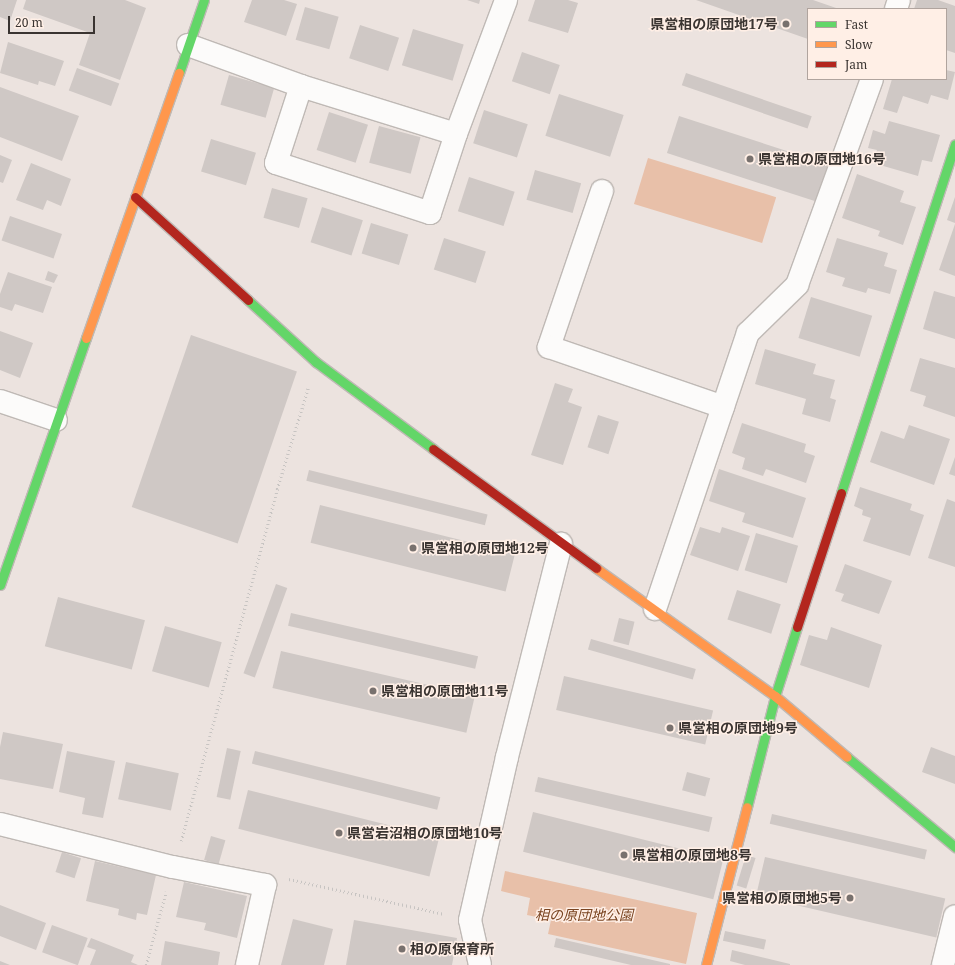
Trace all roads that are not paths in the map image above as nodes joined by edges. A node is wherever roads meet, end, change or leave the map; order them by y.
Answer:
1 (204, 0) edge
2 (506, 0) edge
3 (188, 45) junction
4 (872, 80) edge
5 (301, 86) junction
6 (456, 134) junction
7 (955, 144) edge
8 (602, 191) dead end
9 (135, 197) junction
10 (0, 400) edge
11 (723, 407) junction
12 (56, 420) junction
13 (561, 544) junction
14 (0, 585) edge
15 (655, 608) junction
16 (775, 696) junction
17 (0, 824) edge
18 (955, 847) edge
19 (955, 916) edge
20 (247, 965) edge
21 (480, 965) edge
22 (706, 965) edge
23 (943, 965) edge

1 - 3 street
2 - 6 street
3 - 5 street
3 - 9 street
4 - 11 street
5 - 6 street
5 - 6 street
7 - 16 street
8 - 11 street
9 - 12 street
9 - 13 street
10 - 12 street
11 - 15 street
12 - 14 street
13 - 15 street
13 - 21 street
15 - 16 street
16 - 18 street
16 - 22 street
17 - 20 street
19 - 23 street

